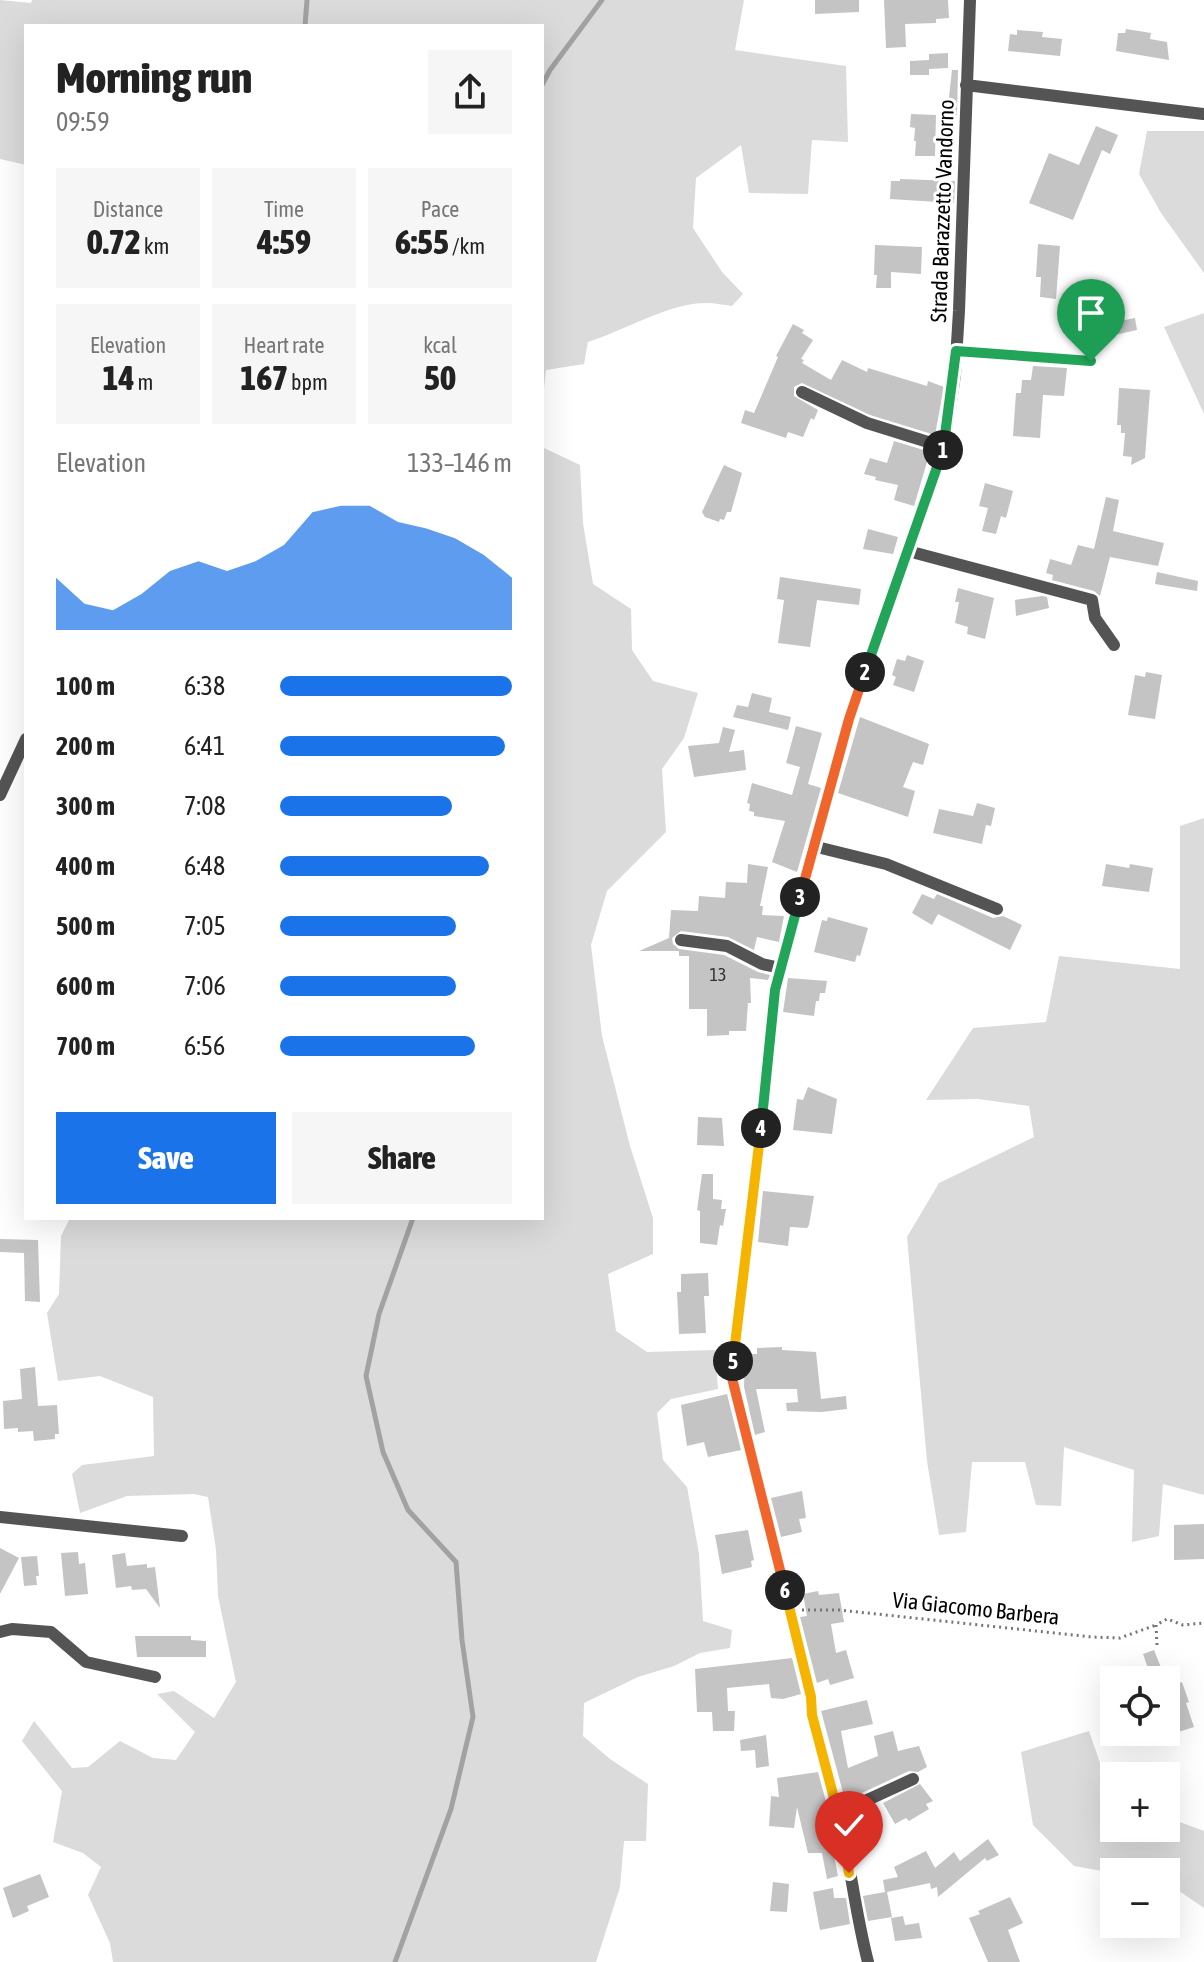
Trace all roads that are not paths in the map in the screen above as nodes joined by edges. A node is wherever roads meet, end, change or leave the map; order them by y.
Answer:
1 (970, 0) edge
2 (966, 85) junction
3 (1203, 114) edge
4 (956, 351) junction
5 (1091, 361) dead end
6 (802, 392) dead end
7 (944, 447) junction
8 (908, 551) junction
9 (1114, 645) dead end
10 (24, 743) edge
11 (0, 795) edge
12 (813, 846) junction
13 (997, 909) dead end
14 (681, 940) dead end
15 (781, 968) junction
16 (0, 1517) edge
17 (182, 1536) dead end
18 (0, 1632) edge
19 (155, 1677) dead end
20 (913, 1779) dead end
21 (839, 1813) junction
22 (868, 1962) edge

1 - 2 street, Strada Barazzetto Vandorno
2 - 3 street
2 - 4 street, Strada Barazzetto Vandorno
4 - 5 street
4 - 7 street, Strada Barazzetto Vandorno
6 - 7 street
7 - 8 street, Strada Barazzetto Vandorno
8 - 9 street
8 - 12 street, Strada Barazzetto Vandorno
10 - 11 street
12 - 13 street
12 - 15 street, Strada Barazzetto Vandorno
14 - 15 street
15 - 21 street, Strada Barazzetto Vandorno
16 - 17 street
18 - 19 street
20 - 21 street
21 - 22 street, Strada Barazzetto Vandorno

